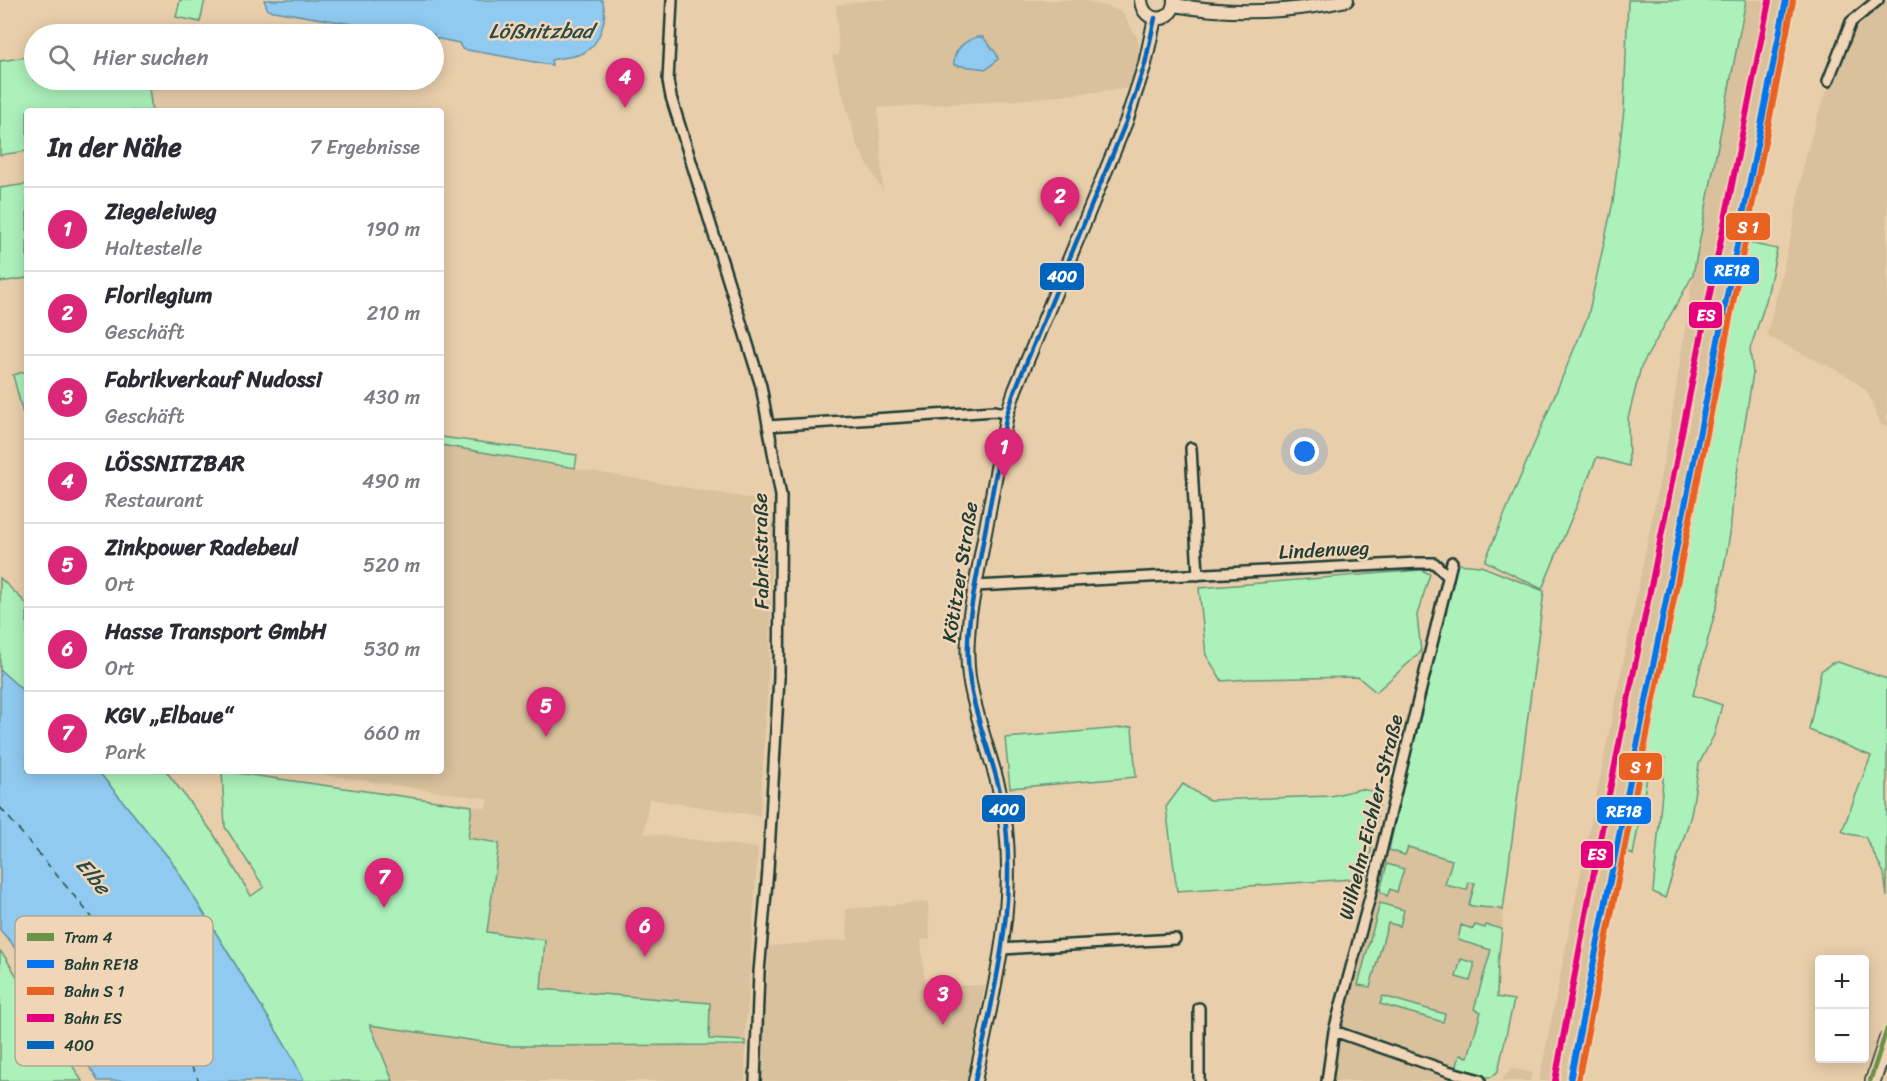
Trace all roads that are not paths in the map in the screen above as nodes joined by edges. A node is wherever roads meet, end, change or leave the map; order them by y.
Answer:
1 (672, 0) edge
2 (1141, 0) edge
3 (1347, 0) edge
4 (1878, 0) edge
5 (1174, 3) edge
6 (1155, 18) junction
7 (1828, 81) dead end
8 (1007, 414) junction
9 (768, 426) junction
10 (1191, 448) dead end
11 (1452, 562) dead end
12 (1198, 575) junction
13 (1448, 576) junction
14 (975, 586) junction
15 (1175, 939) dead end
16 (1001, 949) junction
17 (1199, 1008) dead end
18 (1334, 1031) junction
19 (1887, 1039) edge
20 (1480, 1080) edge
21 (754, 1081) edge
22 (975, 1081) edge
23 (1199, 1081) edge
24 (1327, 1081) edge
25 (1873, 1081) edge

1 - 9 street, Fabrikstraße
2 - 6 street
3 - 5 street
4 - 7 street
5 - 6 street
6 - 8 street, Kötitzer Straße
8 - 9 street
8 - 14 street, Kötitzer Straße
9 - 21 street, Fabrikstraße
10 - 12 street
11 - 13 street, Wilhelm-Eichler-Straße
12 - 13 street, Lindenweg
12 - 14 street, Lindenweg
13 - 18 street, Wilhelm-Eichler-Straße
14 - 16 street, Kötitzer Straße
15 - 16 street
16 - 22 street, Kötitzer Straße
17 - 23 street
18 - 20 street
18 - 24 street, Wilhelm-Eichler-Straße
19 - 25 main road

